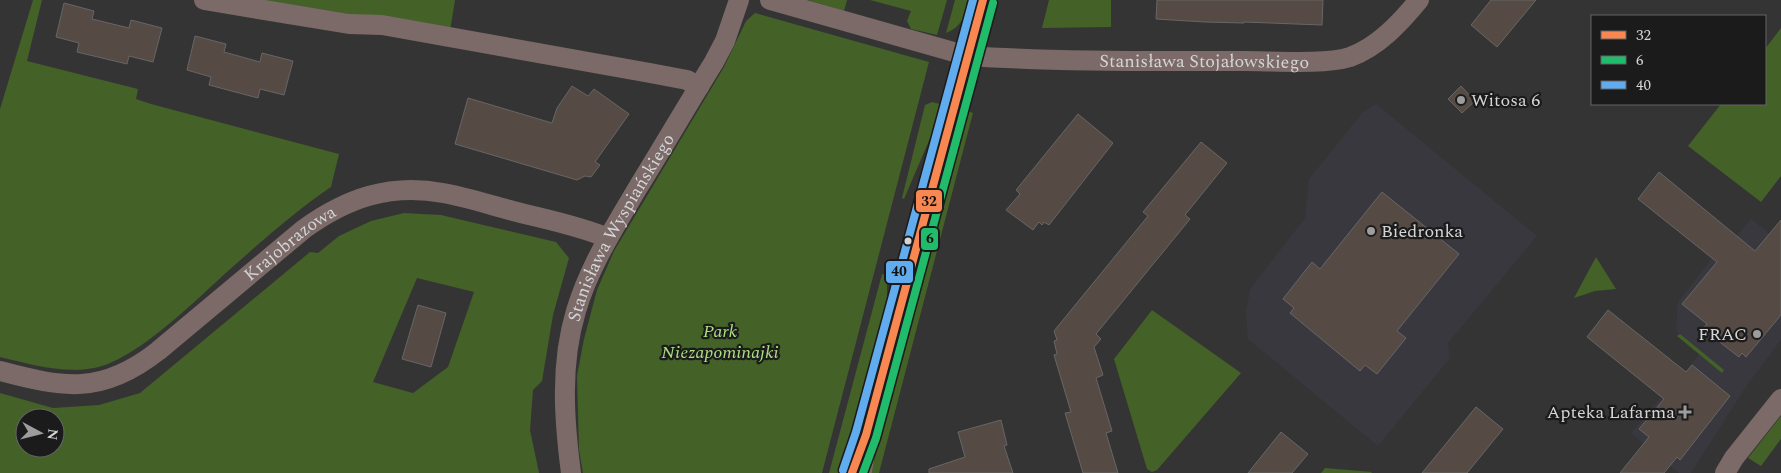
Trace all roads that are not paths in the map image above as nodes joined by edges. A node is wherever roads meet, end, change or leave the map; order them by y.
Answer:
1 (204, 0) edge
2 (739, 0) edge
3 (770, 0) edge
4 (983, 0) edge
5 (1419, 0) edge
6 (968, 56) junction
7 (699, 87) junction
8 (608, 238) junction
9 (0, 372) edge
10 (1781, 400) edge
11 (866, 435) junction
12 (571, 473) edge
13 (852, 473) edge
14 (859, 473) edge
15 (1725, 473) edge

1 - 7 street
2 - 7 street, Stanisława Wyspiańskiego
3 - 6 street, Stanisława Stojałowskiego
4 - 6 street
5 - 6 street, Stanisława Stojałowskiego
6 - 11 street
7 - 8 street, Stanisława Wyspiańskiego
8 - 9 street, Krajobrazowa
8 - 12 street, Stanisława Wyspiańskiego
10 - 15 street
11 - 13 street
11 - 14 street

